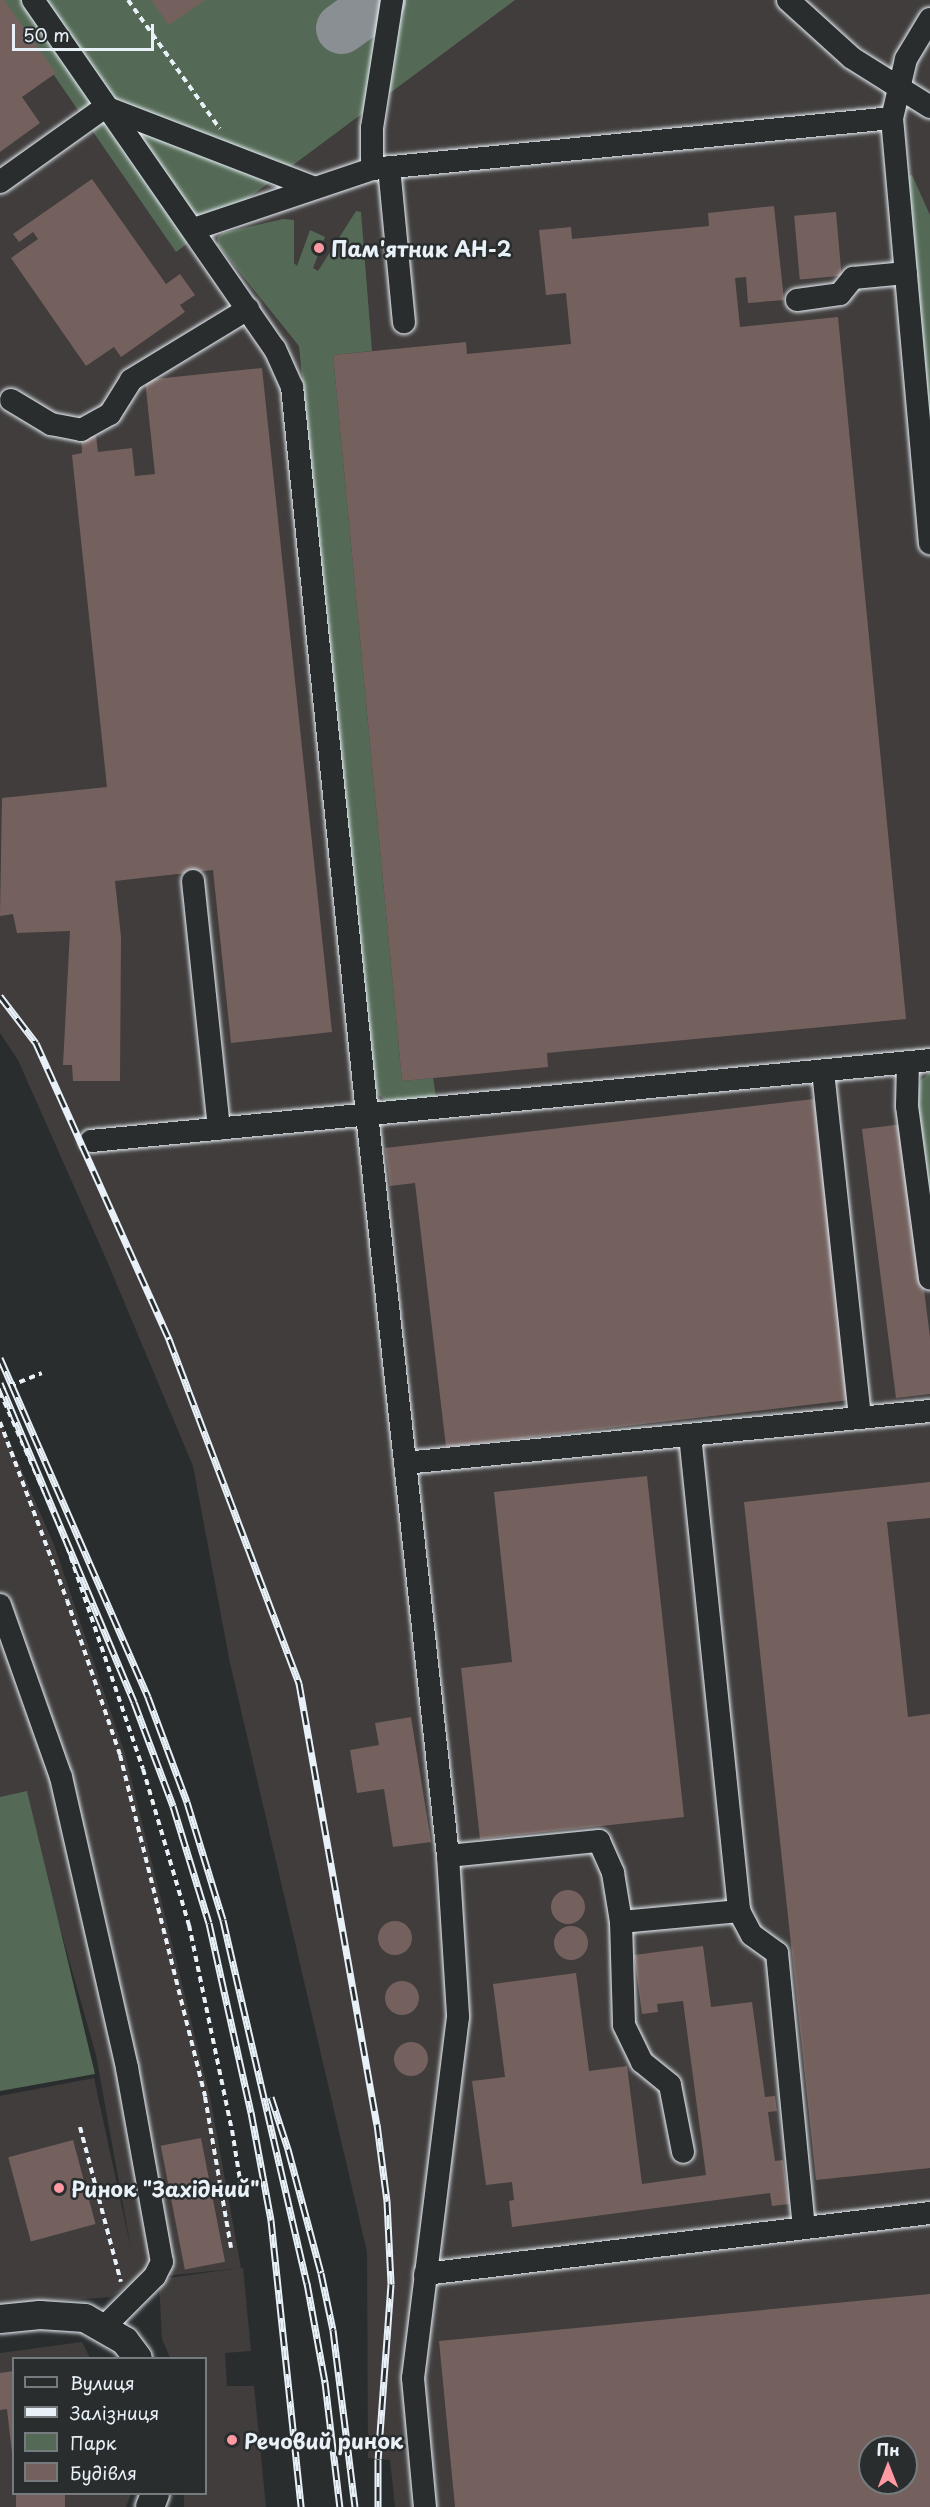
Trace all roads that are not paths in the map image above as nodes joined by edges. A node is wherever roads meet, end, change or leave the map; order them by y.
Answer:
1 (33, 0) edge
2 (392, 0) edge
3 (788, 0) edge
4 (930, 19) edge
5 (899, 87) junction
6 (105, 107) junction
7 (930, 107) edge
8 (892, 118) junction
9 (381, 168) junction
10 (0, 182) edge
11 (315, 188) junction
12 (194, 229) junction
13 (906, 273) junction
14 (797, 300) dead end
15 (248, 309) junction
16 (404, 322) dead end
17 (11, 400) dead end
18 (930, 543) edge
19 (193, 881) dead end
20 (919, 1061) edge
21 (823, 1071) junction
22 (367, 1114) junction
23 (219, 1129) junction
24 (91, 1141) dead end
25 (930, 1278) edge
26 (930, 1411) edge
27 (860, 1418) junction
28 (690, 1435) junction
29 (405, 1463) junction
30 (0, 1605) edge
31 (10, 1663) edge
32 (448, 1856) junction
33 (739, 1911) junction
34 (621, 1922) junction
35 (683, 2152) dead end
36 (930, 2213) edge
37 (804, 2227) junction
38 (425, 2274) junction
39 (0, 2319) edge
40 (104, 2326) junction
41 (137, 2357) edge
42 (425, 2507) edge

1 - 6 lane
2 - 9 lane
3 - 5 lane
4 - 5 lane
5 - 7 lane
5 - 8 lane
6 - 10 lane
6 - 11 lane
6 - 12 lane
8 - 9 lane
8 - 13 lane
9 - 11 lane
9 - 16 lane
11 - 12 lane
12 - 15 lane
13 - 14 lane
13 - 18 lane
15 - 17 lane
15 - 22 lane
19 - 23 lane
20 - 21 lane
20 - 25 lane
21 - 22 lane
21 - 27 lane
22 - 23 lane
22 - 29 lane
23 - 24 lane
26 - 27 lane
27 - 28 lane
28 - 29 lane
28 - 33 lane
29 - 32 lane
30 - 31 lane
31 - 40 lane
32 - 34 lane
32 - 38 lane
33 - 34 lane
33 - 37 lane
34 - 35 lane
36 - 37 lane
37 - 38 lane
38 - 42 lane
39 - 40 main road
40 - 41 main road

